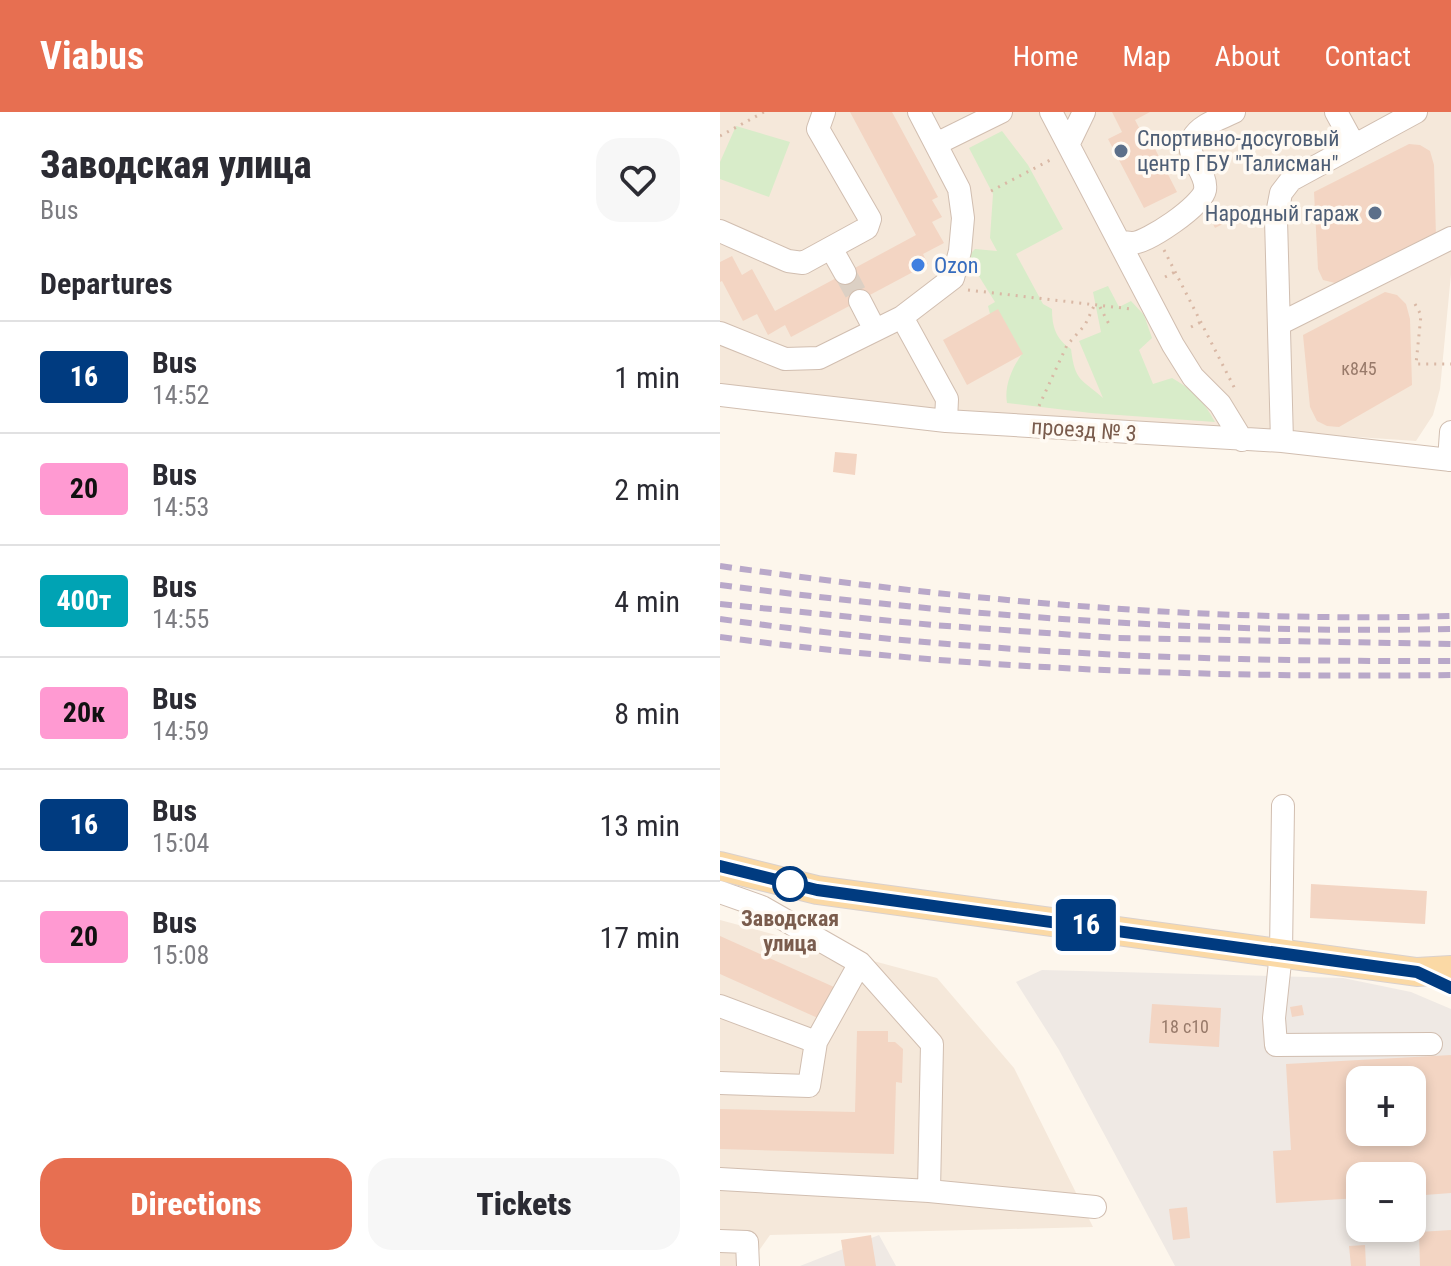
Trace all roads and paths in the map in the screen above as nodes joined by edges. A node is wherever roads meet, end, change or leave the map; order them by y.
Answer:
1 (764, 112) edge
2 (824, 112) edge
3 (919, 112) edge
4 (982, 112) edge
5 (1001, 112) edge
6 (1051, 112) edge
7 (1084, 112) edge
8 (1234, 112) edge
9 (1336, 112) edge
10 (1416, 112) edge
11 (720, 136) edge
12 (935, 142) junction
13 (1354, 145) junction
14 (1070, 146) junction
15 (991, 191) dead end
16 (720, 231) edge
17 (1155, 232) junction
18 (1451, 238) edge
19 (1119, 241) junction
20 (831, 248) junction
21 (1175, 272) junction
22 (845, 273) tunnel mouth
23 (1165, 277) dead end
24 (942, 288) junction
25 (860, 301) tunnel mouth
26 (1415, 304) dead end
27 (1094, 306) junction
28 (1100, 307) junction
29 (1155, 309) junction
30 (902, 317) junction
31 (1201, 322) junction
32 (1279, 324) junction
33 (1191, 327) dead end
34 (1111, 328) dead end
35 (875, 330) junction
36 (720, 333) edge
37 (1451, 364) edge
38 (720, 395) edge
39 (1220, 404) junction
40 (1039, 406) dead end
41 (946, 421) junction
42 (1451, 432) edge
43 (1242, 440) junction
44 (1282, 441) junction
45 (1450, 460) edge
46 (1283, 806) dead end
47 (720, 866) edge
48 (720, 892) edge
49 (1281, 953) junction
50 (1451, 958) edge
51 (860, 963) junction
52 (1451, 970) edge
53 (1417, 972) junction
54 (1451, 988) edge
55 (720, 1006) edge
56 (816, 1042) junction
57 (1431, 1044) dead end
58 (720, 1083) edge
59 (720, 1179) edge
60 (929, 1191) junction
61 (1095, 1207) dead end
62 (720, 1241) edge
63 (748, 1266) edge

1 - 11 path
2 - 20 street
3 - 12 street
4 - 12 street
5 - 12 street
6 - 14 street
7 - 14 street
8 - 17 street
9 - 13 street
10 - 13 street
12 - 24 street
13 - 32 street
14 - 15 path
14 - 19 street
16 - 20 street
17 - 19 street
17 - 21 path
18 - 32 street
19 - 29 street
20 - 22 street
21 - 23 path
21 - 31 path
24 - 27 path
24 - 30 street
25 - 35 street
26 - 37 path
27 - 28 path
27 - 40 path
28 - 29 path
28 - 34 path
29 - 39 street
30 - 35 street
30 - 41 street
31 - 33 path
31 - 39 path
32 - 44 street
35 - 36 street
38 - 41 street, проезд № 3
39 - 43 street
41 - 43 street, проезд № 3
42 - 45 street
43 - 44 street, проезд № 3
44 - 45 street, проезд № 3
46 - 49 street
47 - 49 main road
48 - 51 street
49 - 53 main road
49 - 57 street
50 - 53 main road
51 - 56 street
51 - 60 street
52 - 53 main road
53 - 54 main road
55 - 56 street
56 - 58 street
59 - 60 street
60 - 61 street
62 - 63 street

